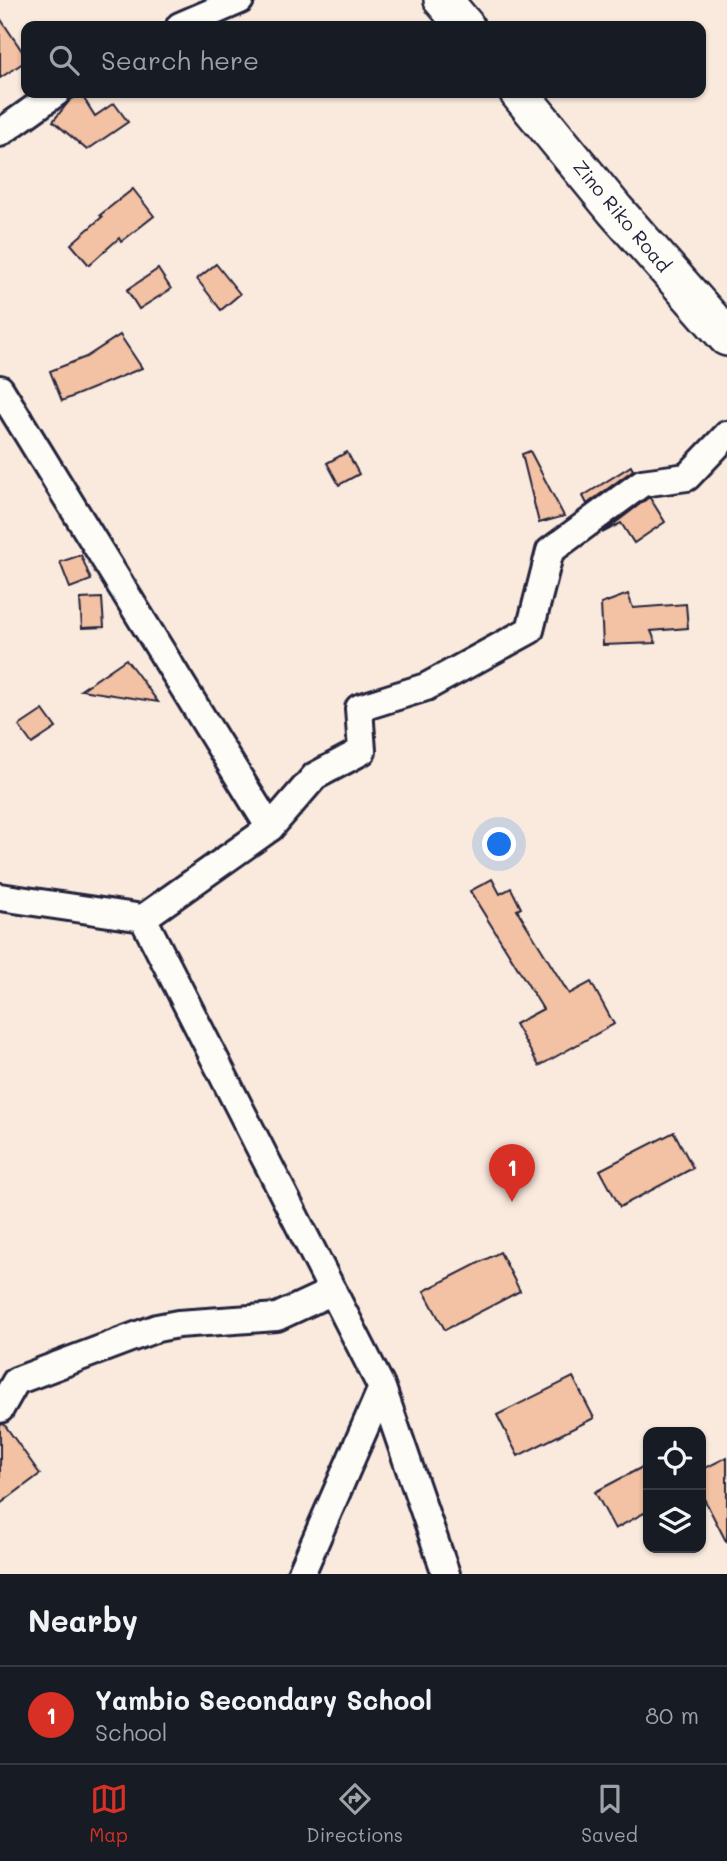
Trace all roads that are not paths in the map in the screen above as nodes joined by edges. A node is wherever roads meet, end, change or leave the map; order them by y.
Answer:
1 (240, 0) edge
2 (443, 0) edge
3 (192, 21) edge
4 (461, 21) edge
5 (48, 98) edge
6 (523, 98) edge
7 (0, 133) edge
8 (727, 337) edge
9 (0, 389) edge
10 (727, 435) edge
11 (270, 828) junction
12 (0, 897) edge
13 (143, 918) junction
14 (333, 1290) junction
15 (382, 1388) junction
16 (0, 1409) edge
17 (301, 1574) edge
18 (446, 1574) edge

1 - 3 street
2 - 4 street
5 - 7 street
6 - 8 street, Zino Riko Road
9 - 11 street
10 - 11 street
11 - 13 street
12 - 13 street
13 - 14 street
14 - 15 street
14 - 16 street
15 - 17 street
15 - 18 street

